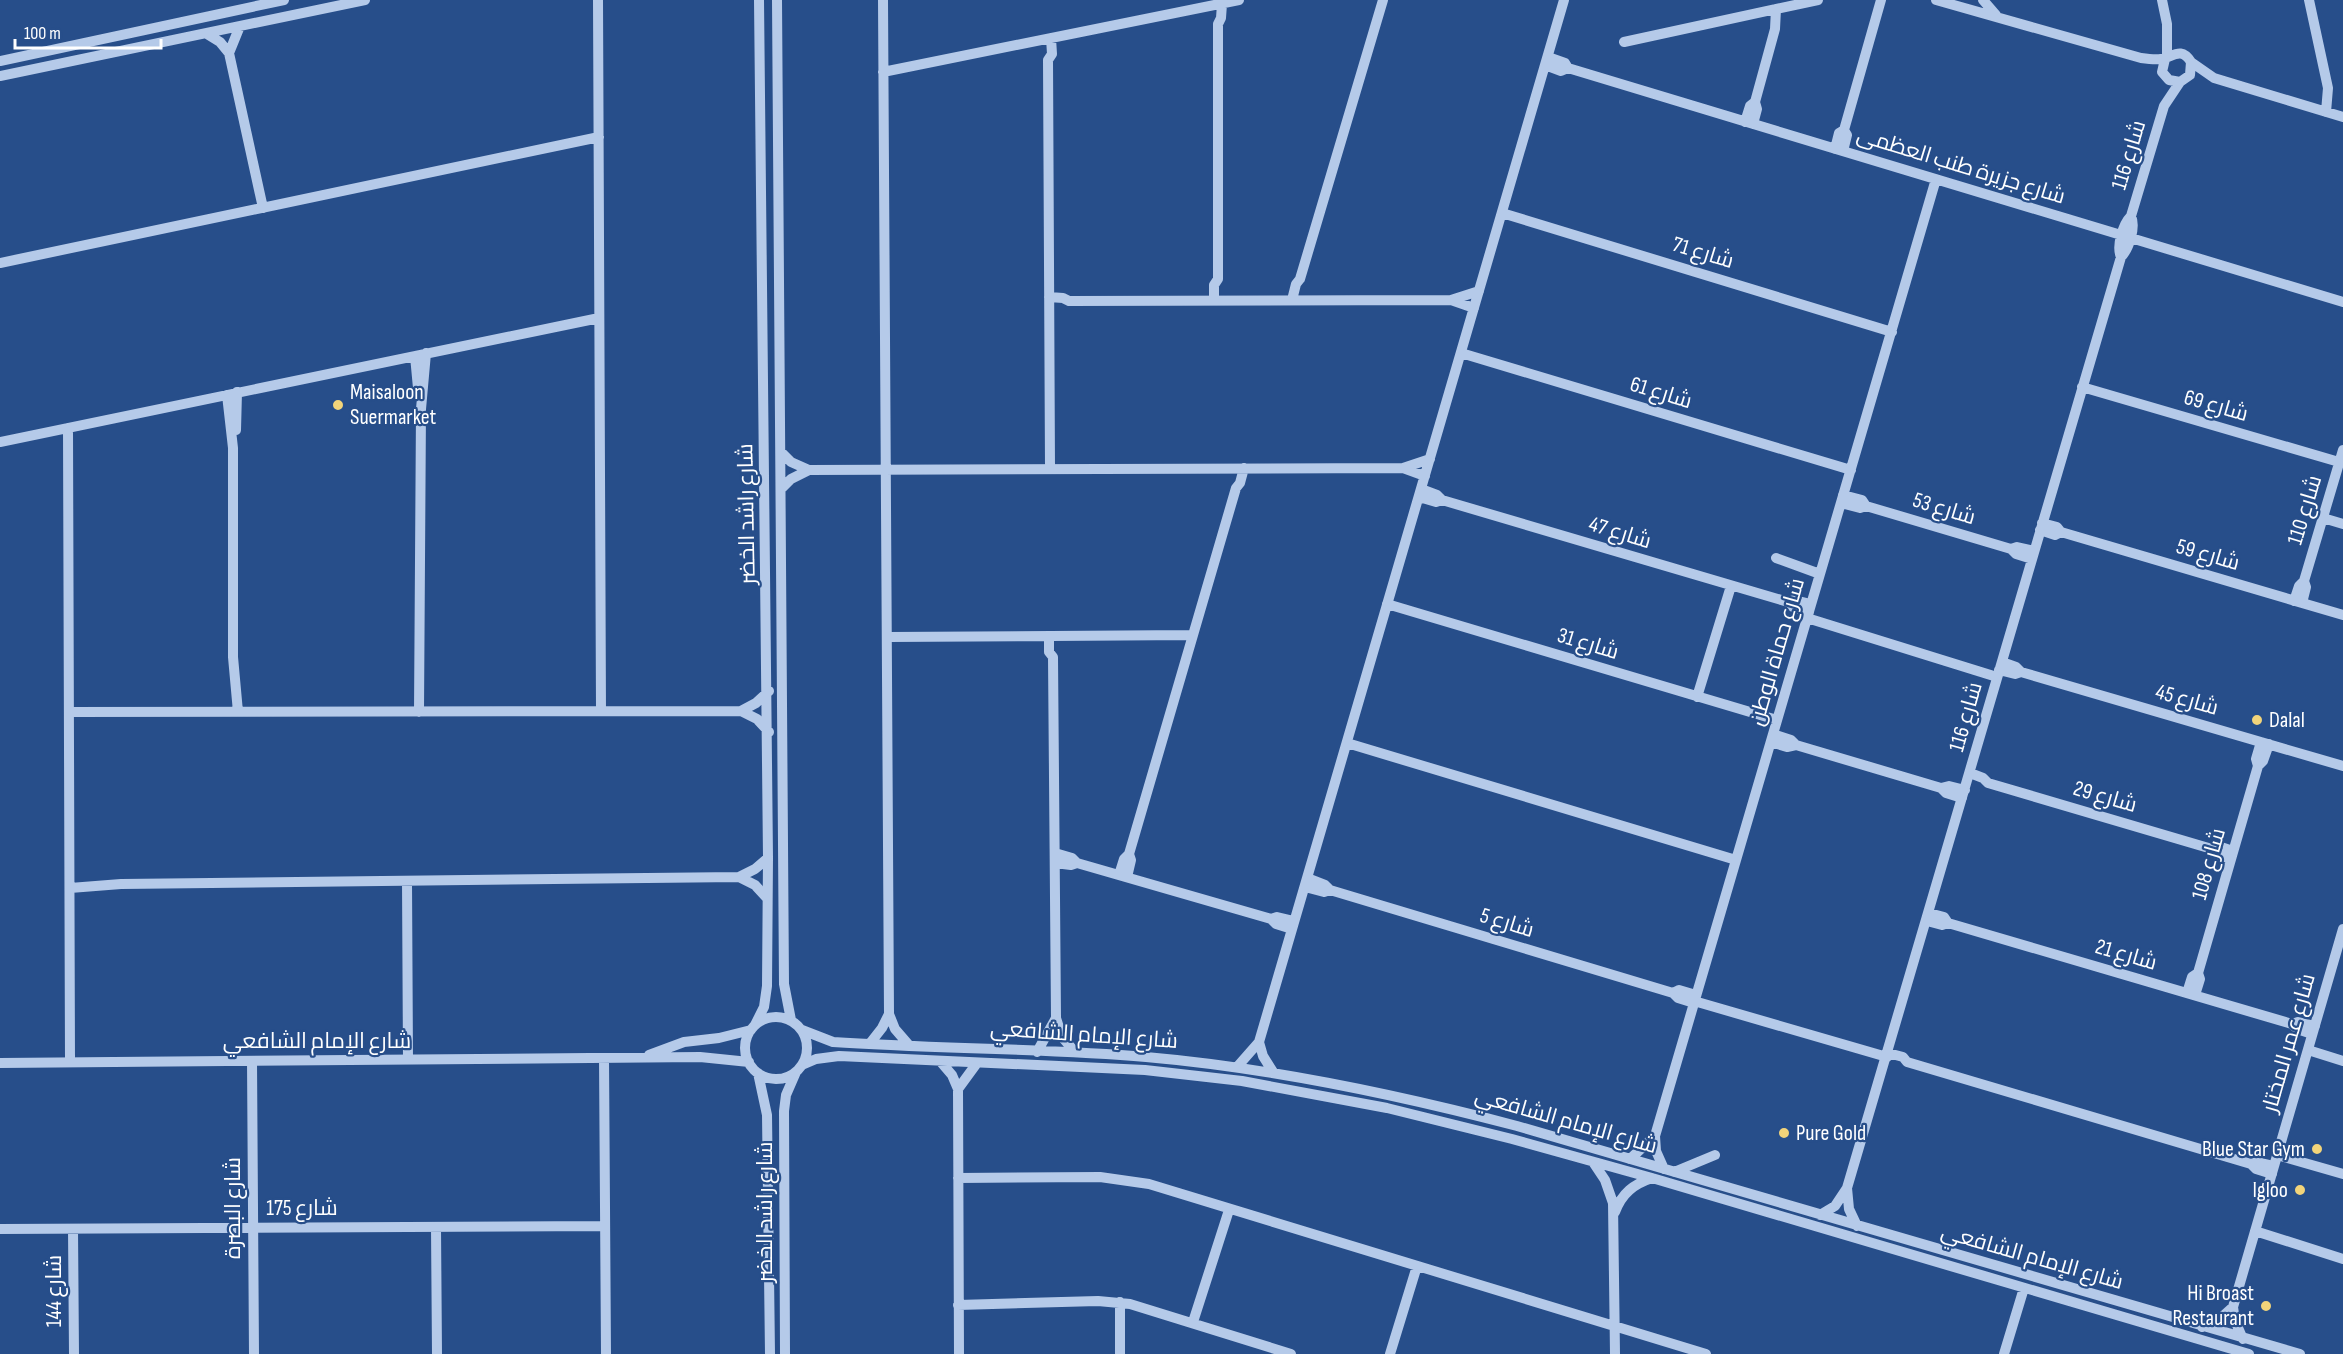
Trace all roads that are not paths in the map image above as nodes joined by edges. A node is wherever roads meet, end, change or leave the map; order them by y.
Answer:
1 (284, 0) edge
2 (365, 0) edge
3 (598, 0) edge
4 (759, 0) edge
5 (777, 0) edge
6 (883, 0) edge
7 (1239, 0) edge
8 (1383, 0) edge
9 (1564, 0) edge
10 (1818, 0) edge
11 (1881, 0) edge
12 (1936, 0) edge
13 (1983, 0) edge
14 (2162, 0) edge
15 (2309, 0) edge
16 (1217, 5) junction
17 (1776, 9) junction
18 (2001, 18) junction
19 (2167, 24) junction
20 (240, 27) junction
21 (207, 34) junction
22 (1047, 39) junction
23 (1624, 42) dead end
24 (229, 53) junction
25 (2182, 54) junction
26 (2166, 57) junction
27 (2141, 58) junction
28 (0, 61) edge
29 (1546, 61) junction
30 (2191, 62) junction
31 (883, 72) junction
32 (2163, 74) junction
33 (0, 76) edge
34 (2214, 78) junction
35 (2183, 81) junction
36 (2164, 106) junction
37 (2326, 112) junction
38 (2343, 117) edge
39 (1749, 123) junction
40 (599, 137) junction
41 (1839, 150) junction
42 (1936, 179) junction
43 (263, 208) junction
44 (1502, 213) junction
45 (2126, 236) junction
46 (0, 263) edge
47 (1479, 291) junction
48 (1218, 299) junction
49 (1296, 300) junction
50 (1451, 300) junction
51 (1049, 302) junction
52 (2343, 302) edge
53 (1474, 308) junction
54 (599, 318) junction
55 (1892, 332) junction
56 (1461, 353) junction
57 (421, 355) junction
58 (2082, 387) junction
59 (232, 394) junction
60 (68, 428) junction
61 (0, 442) edge
62 (2343, 450) edge
63 (781, 452) junction
64 (1430, 459) junction
65 (2339, 462) junction
66 (1050, 468) junction
67 (1240, 468) junction
68 (1403, 468) junction
69 (886, 469) junction
70 (809, 470) junction
71 (1851, 470) junction
72 (1425, 476) junction
73 (782, 489) junction
74 (1420, 493) junction
75 (1842, 499) junction
76 (2323, 518) junction
77 (2343, 524) edge
78 (2041, 526) junction
79 (2033, 555) junction
80 (1776, 558) dead end
81 (1820, 574) junction
82 (1731, 586) junction
83 (2298, 602) junction
84 (1387, 604) junction
85 (1809, 612) junction
86 (2343, 615) edge
87 (1192, 634) junction
88 (1053, 636) junction
89 (889, 637) junction
90 (2000, 670) junction
91 (769, 691) junction
92 (1697, 697) junction
93 (601, 711) junction
94 (741, 711) junction
95 (69, 712) junction
96 (234, 712) junction
97 (422, 712) junction
98 (1777, 720) junction
99 (769, 732) junction
100 (1772, 738) junction
101 (1347, 743) junction
102 (2265, 743) junction
103 (2343, 766) edge
104 (1966, 786) junction
105 (2232, 855) junction
106 (768, 858) junction
107 (1055, 858) junction
108 (1736, 860) junction
109 (1123, 876) junction
110 (740, 877) junction
111 (407, 880) junction
112 (1306, 882) junction
113 (70, 884) junction
114 (768, 898) junction
115 (1928, 917) junction
116 (1293, 925) junction
117 (2343, 929) edge
118 (2340, 952) edge
119 (2191, 994) junction
120 (1695, 999) junction
121 (889, 1014) junction
122 (1056, 1017) junction
123 (791, 1020) junction
124 (753, 1027) junction
125 (802, 1030) junction
126 (2314, 1030) junction
127 (871, 1042) junction
128 (1259, 1042) junction
129 (908, 1044) junction
130 (2308, 1050) junction
131 (1037, 1052) junction
132 (1075, 1052) junction
133 (1887, 1057) junction
134 (604, 1058) junction
135 (634, 1058) junction
136 (408, 1060) junction
137 (252, 1061) junction
138 (940, 1061) junction
139 (2343, 1061) edge
140 (70, 1062) junction
141 (749, 1062) junction
142 (977, 1062) junction
143 (0, 1063) edge
144 (1238, 1067) junction
145 (799, 1069) junction
146 (1273, 1072) junction
147 (758, 1073) junction
148 (958, 1089) junction
149 (1655, 1136) junction
150 (1715, 1155) dead end
151 (1630, 1159) junction
152 (1593, 1162) junction
153 (2274, 1165) junction
154 (1669, 1170) junction
155 (2343, 1174) edge
156 (958, 1178) junction
157 (1652, 1179) junction
158 (1847, 1188) junction
159 (1229, 1210) junction
160 (1614, 1215) junction
161 (1820, 1215) junction
162 (605, 1226) junction
163 (1857, 1226) junction
164 (436, 1227) junction
165 (253, 1228) junction
166 (0, 1229) edge
167 (73, 1229) junction
168 (2255, 1231) junction
169 (2343, 1259) edge
170 (1417, 1266) junction
171 (2024, 1288) junction
172 (1120, 1302) junction
173 (958, 1305) junction
174 (2233, 1307) junction
175 (1193, 1322) junction
176 (1615, 1326) junction
177 (2202, 1327) junction
178 (2243, 1339) junction
179 (1281, 1352) edge
180 (74, 1354) edge
181 (254, 1354) edge
182 (436, 1354) edge
183 (606, 1354) edge
184 (770, 1354) edge
185 (785, 1354) edge
186 (958, 1354) edge
187 (1120, 1354) edge
188 (1390, 1354) edge
189 (1615, 1354) edge
190 (1706, 1354) edge
191 (2004, 1354) edge
192 (2249, 1354) edge
193 (2300, 1354) edge

1 - 28 street
2 - 20 street
3 - 40 street
4 - 91 street, شارع راشد الخضر
5 - 63 street, شارع راشد الخضر
6 - 31 street
7 - 16 street
8 - 49 street
9 - 29 street
10 - 17 street
11 - 41 street
12 - 18 street
13 - 18 street
14 - 19 street
15 - 37 street
16 - 22 street
16 - 48 street
17 - 23 street
17 - 39 street
18 - 27 street
19 - 25 street
19 - 26 street
20 - 21 street
20 - 24 street
21 - 24 street
21 - 33 street
22 - 31 street
22 - 51 street
24 - 43 street
25 - 26 street
25 - 30 street
26 - 27 street
26 - 32 street
27 - 32 street
29 - 39 street, شارع جزيرة طنب العظمى
29 - 44 street
30 - 34 street
30 - 35 street
31 - 69 street
32 - 35 street
32 - 36 street, شارع 116
34 - 35 street
34 - 37 street
35 - 36 street, شارع 116
36 - 45 street, شارع 116
37 - 38 street
39 - 41 street, شارع جزيرة طنب العظمى
40 - 43 street
40 - 54 street
41 - 42 street, شارع جزيرة طنب العظمى
42 - 45 street, شارع جزيرة طنب العظمى
42 - 55 street, شارع حماة الوطن
43 - 46 street
44 - 47 street
44 - 55 street, شارع 71
45 - 52 street, شارع جزيرة طنب العظمى
45 - 58 street, شارع 116
47 - 50 street
47 - 53 street
48 - 49 street
48 - 51 street
49 - 50 street
50 - 53 street
51 - 66 street
53 - 56 street
54 - 57 street
54 - 93 street
55 - 71 street, شارع حماة الوطن
56 - 64 street
56 - 71 street, شارع 61
57 - 59 street
57 - 97 street
58 - 65 street, شارع 69
58 - 78 street, شارع 116
59 - 60 street
59 - 96 street
60 - 61 street
60 - 95 street
62 - 65 street, شارع 110
63 - 70 street
63 - 73 street, شارع راشد الخضر
64 - 68 street
64 - 72 street
65 - 76 street, شارع 110
66 - 67 street
66 - 69 street
67 - 68 street
67 - 87 street
68 - 72 street
69 - 70 street
69 - 89 street
70 - 73 street
71 - 75 street, شارع حماة الوطن
72 - 74 street
73 - 123 street, شارع راشد الخضر
74 - 82 street, شارع 47
74 - 84 street
75 - 79 street, شارع 53
75 - 81 street, شارع حماة الوطن
76 - 77 street
76 - 83 street, شارع 110
78 - 79 street, شارع 116
78 - 83 street, شارع 59
79 - 90 street, شارع 116
80 - 81 street
81 - 85 street, شارع حماة الوطن
82 - 85 street, شارع 47
82 - 92 street
83 - 86 street, شارع 59
84 - 92 street, شارع 31
84 - 101 street
85 - 90 street, شارع 47
85 - 98 street, شارع حماة الوطن
87 - 88 street
87 - 109 street
88 - 89 street
88 - 107 street
89 - 121 street
90 - 102 street, شارع 45
90 - 104 street, شارع 116
91 - 94 street
91 - 99 street, شارع راشد الخضر
92 - 98 street, شارع 31
93 - 94 street
93 - 97 street
94 - 99 street
95 - 96 street
95 - 113 street
96 - 97 street
98 - 100 street, شارع حماة الوطن
99 - 106 street, شارع راشد الخضر
100 - 104 street
100 - 108 street, شارع حماة الوطن
101 - 108 street
101 - 112 street
102 - 103 street, شارع 45
102 - 105 street, شارع 108
104 - 105 street, شارع 29
104 - 115 street, شارع 116
105 - 119 street, شارع 108
106 - 110 street
106 - 114 street, شارع راشد الخضر
107 - 109 street
107 - 122 street
108 - 120 street, شارع حماة الوطن
109 - 116 street
110 - 111 street
110 - 114 street
111 - 113 street
111 - 136 street
112 - 116 street
112 - 120 street, شارع 5
113 - 140 street
114 - 124 street, شارع راشد الخضر
115 - 119 street, شارع 21
115 - 133 street, شارع 116
116 - 128 street
117 - 118 street, شارع عمر المختار
118 - 126 street, شارع عمر المختار
119 - 126 street, شارع 21
120 - 133 street, شارع 5
120 - 149 street, شارع حماة الوطن
121 - 127 street
121 - 129 street
122 - 131 street
122 - 132 street
123 - 124 street
123 - 125 street
124 - 135 street, شارع الإمام الشافعي
124 - 141 street
125 - 127 street, شارع الإمام الشافعي
125 - 145 street
126 - 130 street, شارع عمر المختار
127 - 129 street, شارع الإمام الشافعي
128 - 144 street
128 - 146 street
129 - 131 street, شارع الإمام الشافعي
130 - 139 street
130 - 153 street, شارع عمر المختار
131 - 132 street, شارع الإمام الشافعي
132 - 144 street, شارع الإمام الشافعي
133 - 153 street, شارع 5
133 - 158 street, شارع 116
134 - 135 street, شارع الإمام الشافعي
134 - 136 street, شارع الإمام الشافعي
134 - 162 street
135 - 141 street, شارع الإمام الشافعي
136 - 137 street, شارع الإمام الشافعي
137 - 140 street, شارع الإمام الشافعي
137 - 165 street, شارع البصرة
138 - 142 street, شارع الإمام الشافعي
138 - 145 street, شارع الإمام الشافعي
138 - 148 street
140 - 143 street, شارع الإمام الشافعي
141 - 147 street
142 - 148 street
142 - 152 street, شارع الإمام الشافعي
144 - 146 street, شارع الإمام الشافعي
145 - 147 street
145 - 185 street, شارع راشد الخضر
146 - 151 street, شارع الإمام الشافعي
147 - 184 street, شارع راشد الخضر
148 - 156 street
149 - 151 street
149 - 154 street
150 - 154 street
151 - 154 street, شارع الإمام الشافعي
152 - 157 street, شارع الإمام الشافعي
152 - 160 street
153 - 155 street, شارع 5
153 - 168 street, شارع عمر المختار
154 - 161 street, شارع الإمام الشافعي
156 - 159 street
156 - 173 street
157 - 160 street
157 - 171 street, شارع الإمام الشافعي
158 - 161 street, شارع 116
158 - 163 street, شارع 116
159 - 170 street
159 - 175 street
160 - 176 street
161 - 163 street, شارع الإمام الشافعي
162 - 164 street, شارع 175
162 - 183 street
163 - 177 street, شارع الإمام الشافعي
164 - 165 street, شارع 175
164 - 182 street
165 - 167 street, شارع 175
165 - 181 street, شارع البصرة
166 - 167 street, شارع 175
167 - 180 street, شارع 144
168 - 169 street
168 - 174 street, شارع عمر المختار
170 - 176 street
170 - 188 street
171 - 191 street
171 - 192 street, شارع الإمام الشافعي
172 - 173 street
172 - 175 street
172 - 187 street
173 - 186 street
174 - 177 street
174 - 178 street
175 - 179 street
176 - 189 street
176 - 190 street
177 - 178 street, شارع الإمام الشافعي
178 - 193 street, شارع الإمام الشافعي

